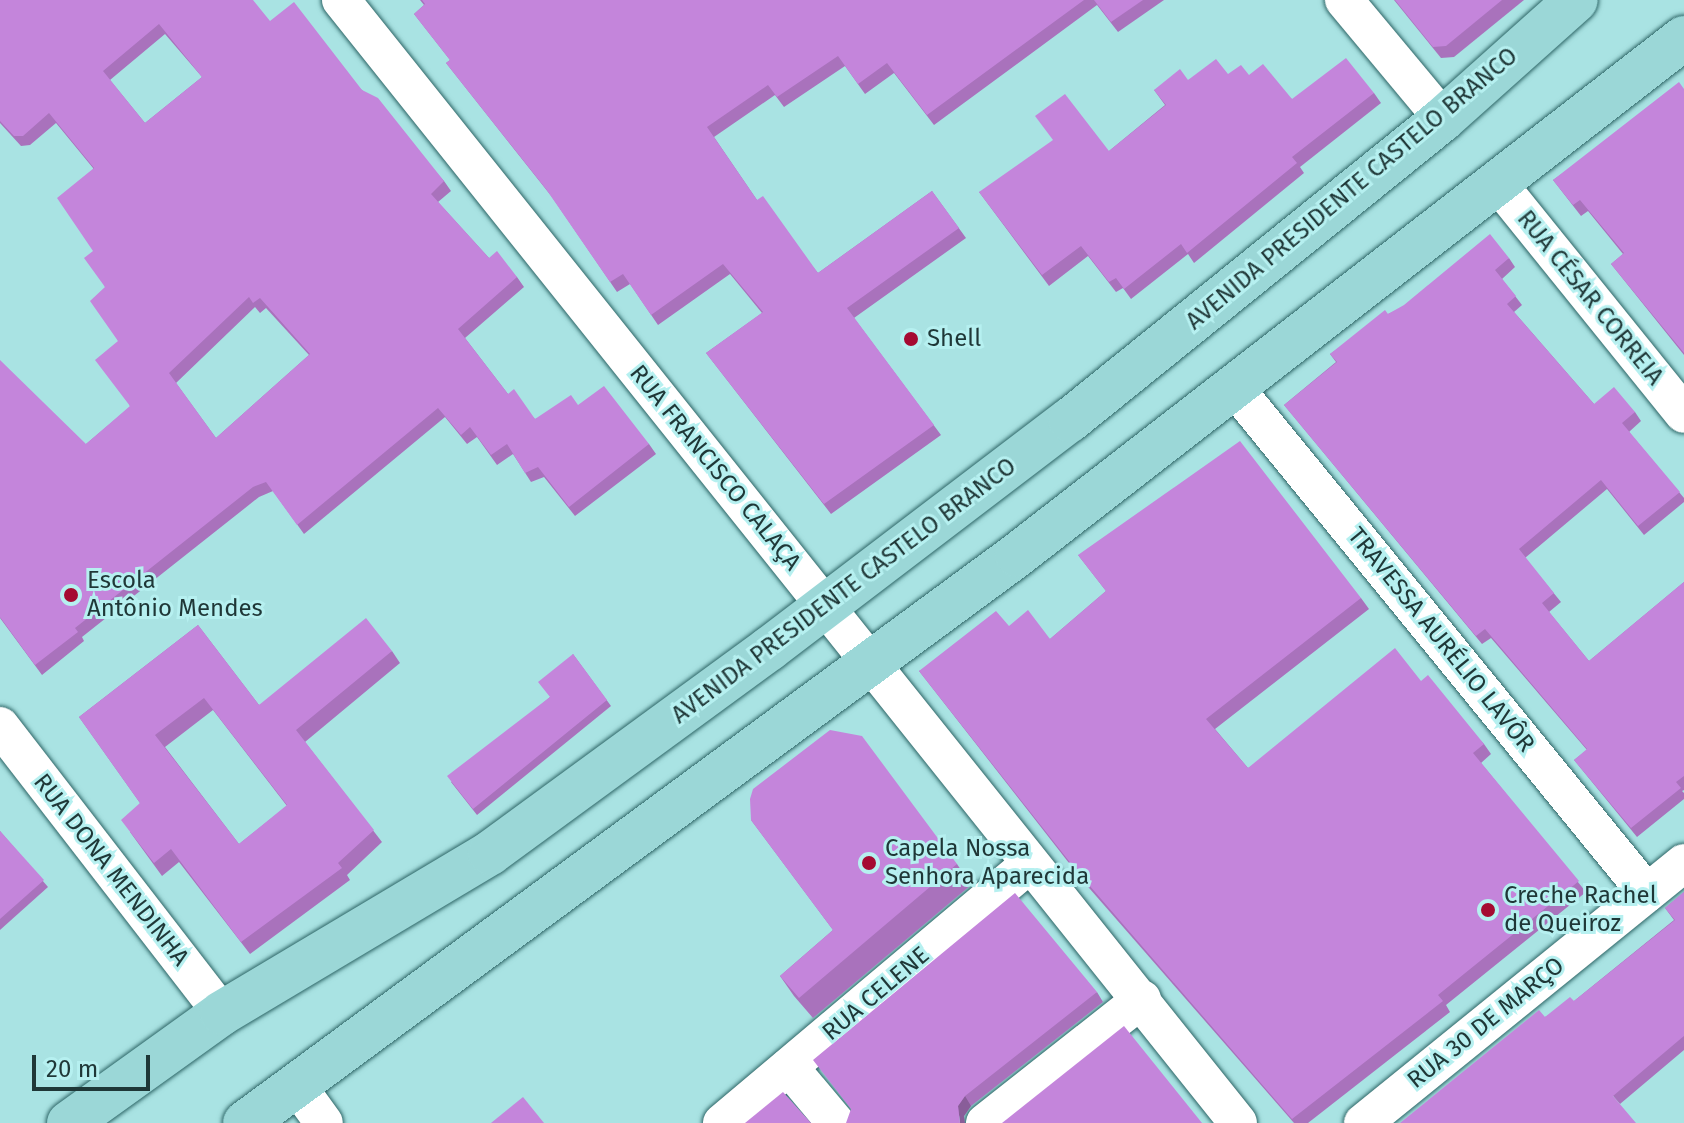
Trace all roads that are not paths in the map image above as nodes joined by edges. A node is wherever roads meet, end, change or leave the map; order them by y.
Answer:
1 (341, 0) edge
2 (1344, 0) edge
3 (1576, 0) edge
4 (1684, 38) edge
5 (1443, 119) junction
6 (1496, 181) junction
7 (1234, 387) junction
8 (1684, 414) edge
9 (826, 605) junction
10 (874, 662) junction
11 (0, 726) edge
12 (1684, 863) edge
13 (1030, 864) junction
14 (1647, 893) junction
15 (1142, 999) junction
16 (222, 1013) junction
17 (789, 1067) junction
18 (295, 1083) junction
19 (69, 1123) edge
20 (245, 1123) edge
21 (324, 1123) edge
22 (722, 1123) edge
23 (836, 1123) edge
24 (985, 1123) edge
25 (1238, 1123) edge
26 (1363, 1123) edge

1 - 9 street, RUA FRANCISCO CALAÇA
2 - 5 street
3 - 5 main road, AVENIDA PRESIDENTE CASTELO BRANCO
4 - 6 main road
5 - 9 main road, AVENIDA PRESIDENTE CASTELO BRANCO
6 - 7 main road
6 - 8 street, RUA CÉSAR CORREIA
7 - 10 main road
7 - 14 street, TRAVESSA AURÉLIO LAVÔR
9 - 10 street, RUA FRANCISCO CALAÇA
9 - 16 main road, AVENIDA PRESIDENTE CASTELO BRANCO
10 - 13 street, RUA FRANCISCO CALAÇA
10 - 18 main road
11 - 16 street, RUA DONA MENDINHA
12 - 14 street, RUA 30 DE MARÇO
13 - 15 street, RUA FRANCISCO CALAÇA
13 - 17 street, RUA CELENE
14 - 26 street, RUA 30 DE MARÇO
15 - 24 street
15 - 25 street, RUA FRANCISCO CALAÇA
16 - 19 main road, AVENIDA PRESIDENTE CASTELO BRANCO
17 - 22 street, RUA CELENE
17 - 23 street
18 - 20 main road
18 - 21 street

